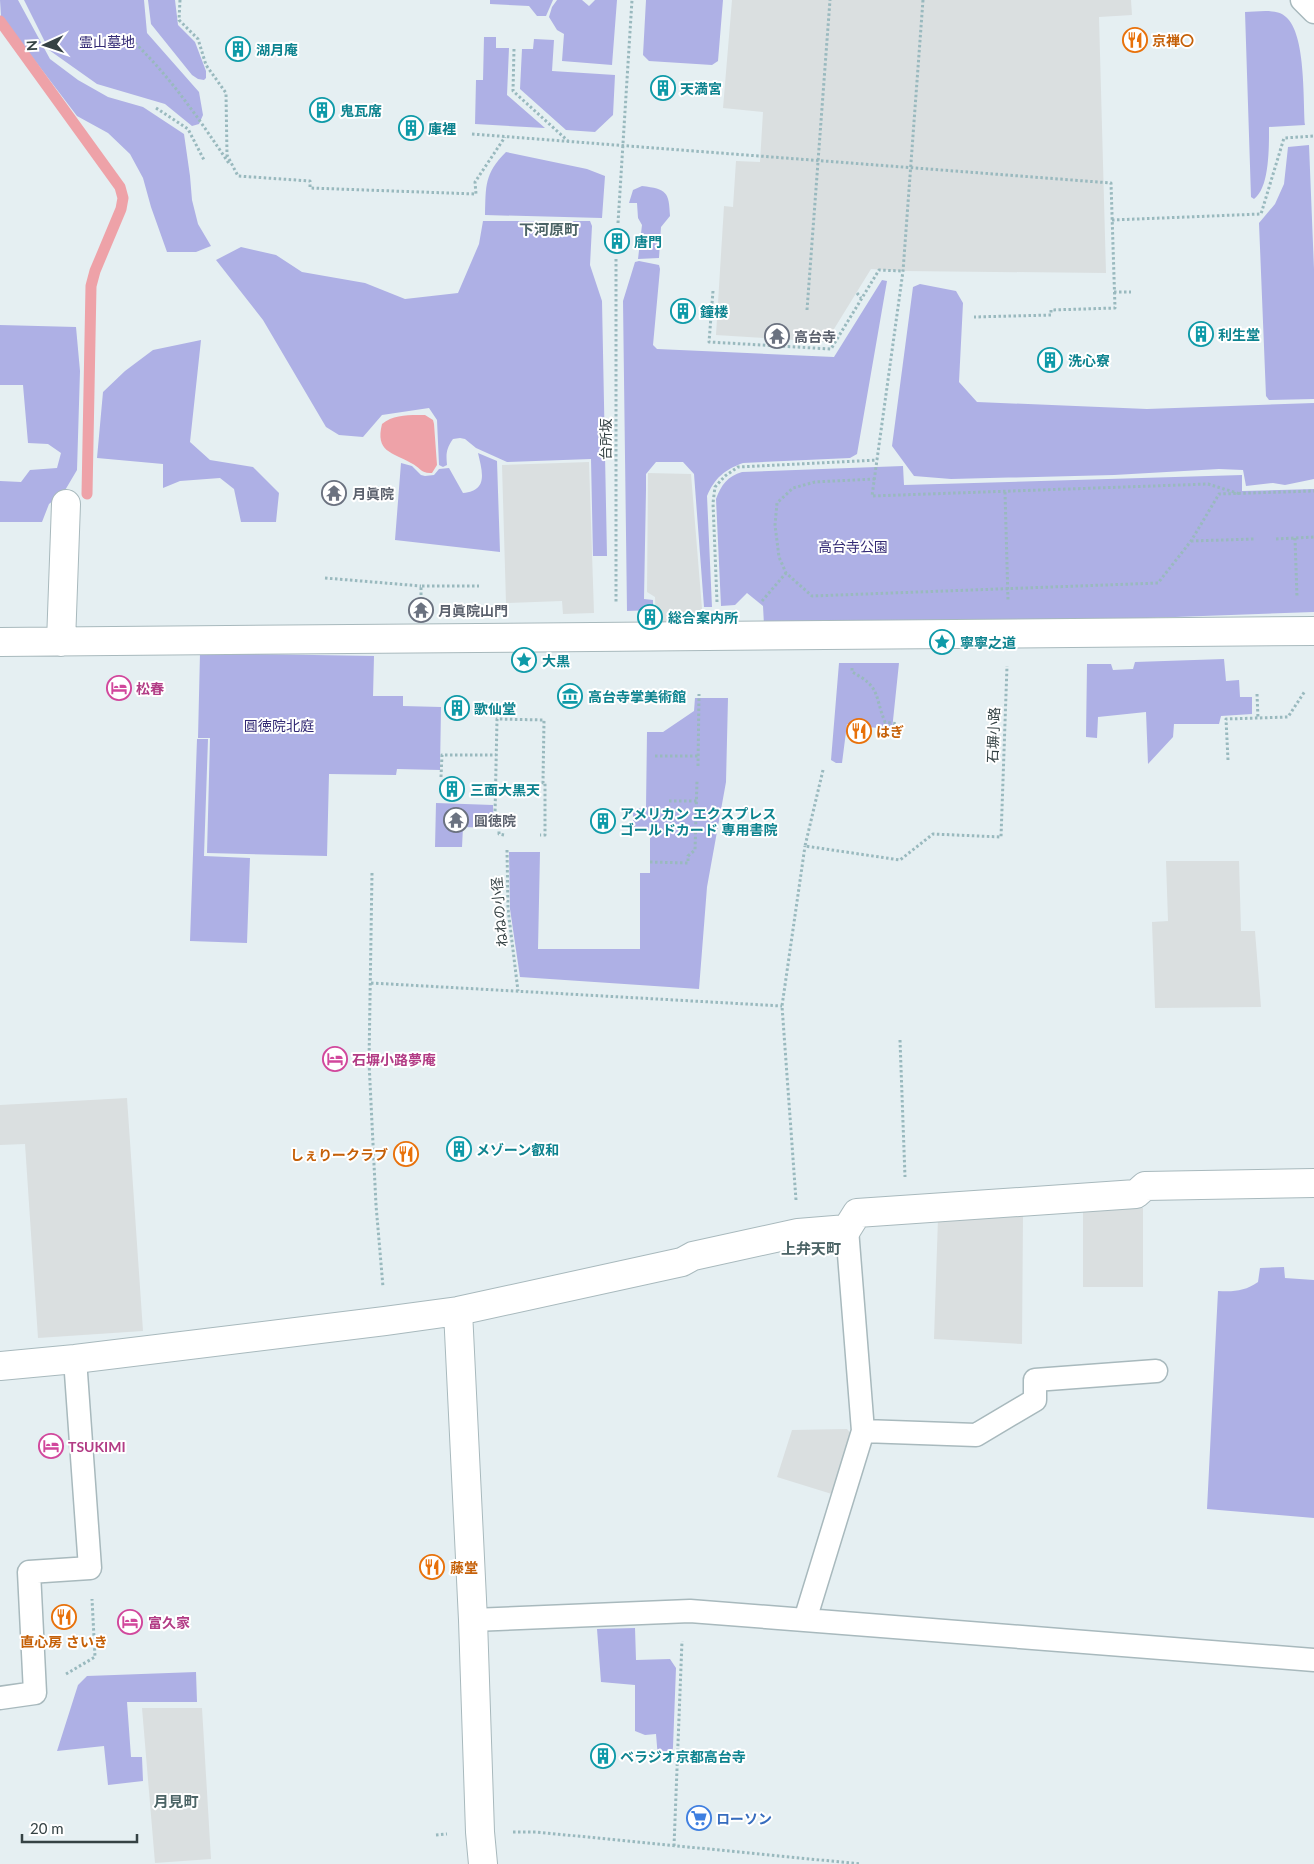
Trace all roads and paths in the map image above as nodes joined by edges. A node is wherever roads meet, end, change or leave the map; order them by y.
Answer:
1 (180, 0) edge
2 (632, 0) edge
3 (830, 0) edge
4 (923, 0) edge
5 (1302, 0) edge
6 (1314, 12) edge
7 (135, 43) dead end
8 (514, 49) dead end
9 (156, 108) dead end
10 (472, 134) dead end
11 (506, 136) junction
12 (1314, 136) edge
13 (568, 141) junction
14 (623, 146) junction
15 (204, 160) dead end
16 (818, 162) junction
17 (911, 169) junction
18 (238, 176) junction
19 (1112, 220) junction
20 (618, 223) dead end
21 (616, 259) dead end
22 (903, 272) junction
23 (713, 291) dead end
24 (1114, 292) junction
25 (1131, 292) dead end
26 (857, 293) dead end
27 (861, 298) junction
28 (807, 310) dead end
29 (974, 317) dead end
30 (780, 338) dead end
31 (779, 346) junction
32 (877, 460) junction
33 (875, 479) junction
34 (1314, 491) edge
35 (1005, 492) junction
36 (1240, 494) junction
37 (66, 504) dead end
38 (1314, 537) edge
39 (1296, 538) junction
40 (1254, 539) dead end
41 (1276, 539) dead end
42 (1191, 541) junction
43 (786, 573) junction
44 (325, 578) dead end
45 (421, 586) junction
46 (479, 586) dead end
47 (1008, 590) junction
48 (1297, 590) dead end
49 (1008, 600) dead end
50 (762, 602) dead end
51 (421, 605) dead end
52 (616, 609) dead end
53 (1314, 631) edge
54 (1008, 633) junction
55 (718, 636) junction
56 (0, 642) edge
57 (61, 642) junction
58 (852, 663) dead end
59 (1305, 691) dead end
60 (699, 694) dead end
61 (1257, 694) dead end
62 (1258, 718) junction
63 (898, 724) dead end
64 (496, 755) junction
65 (655, 756) dead end
66 (699, 756) junction
67 (1228, 760) dead end
68 (698, 766) dead end
69 (823, 770) dead end
70 (441, 777) dead end
71 (697, 781) dead end
72 (669, 801) dead end
73 (697, 801) junction
74 (504, 834) dead end
75 (540, 835) dead end
76 (805, 846) junction
77 (506, 850) dead end
78 (650, 862) dead end
79 (372, 873) dead end
80 (372, 983) junction
81 (518, 991) junction
82 (782, 1006) junction
83 (900, 1040) dead end
84 (1314, 1183) edge
85 (906, 1210) junction
86 (848, 1229) junction
87 (798, 1233) junction
88 (458, 1311) junction
89 (385, 1321) junction
90 (75, 1359) junction
91 (0, 1366) edge
92 (1156, 1371) dead end
93 (863, 1432) junction
94 (90, 1568) junction
95 (683, 1612) junction
96 (473, 1620) junction
97 (805, 1620) junction
98 (1314, 1660) edge
99 (35, 1693) junction
100 (0, 1698) edge
101 (510, 1832) dead end
102 (674, 1846) junction
103 (484, 1864) edge
104 (861, 1864) edge

1 - 18 path
2 - 14 path
3 - 16 path
4 - 17 path
5 - 6 lane
7 - 18 path
8 - 13 path
9 - 15 path
10 - 11 path
11 - 13 path
11 - 18 path
12 - 19 path
13 - 14 path
14 - 16 path
14 - 20 path
16 - 17 path
16 - 28 path
17 - 19 path
17 - 22 path
19 - 24 path
21 - 52 path, 台所坂
22 - 27 path
22 - 32 path
23 - 31 path
24 - 25 path
24 - 29 path
26 - 27 path
27 - 31 path
30 - 31 path
32 - 33 path
32 - 55 path
33 - 35 path
33 - 43 path
34 - 36 path
35 - 36 path
35 - 47 path
36 - 42 path
37 - 57 street
38 - 39 path
39 - 41 path
39 - 48 path
40 - 42 path
42 - 47 path
43 - 47 path
43 - 50 path
44 - 45 path
45 - 46 path
45 - 51 path
47 - 49 path
53 - 54 street
54 - 55 street
54 - 76 path, 石塀小路
55 - 57 street
56 - 57 street
58 - 63 path
59 - 62 path
60 - 66 path
61 - 62 path
62 - 67 path
64 - 70 path
64 - 74 path
64 - 75 path
65 - 66 path
66 - 68 path
69 - 76 path
71 - 73 path
72 - 73 path
73 - 78 path
76 - 82 path
77 - 81 path, ねねの小径
79 - 80 path
80 - 81 path
80 - 89 path
81 - 82 path
82 - 87 path
83 - 85 path
84 - 85 street
85 - 86 street
86 - 87 street
86 - 93 lane
87 - 88 street
88 - 89 street
88 - 96 street
89 - 90 street
90 - 91 street
90 - 94 lane
92 - 93 lane
93 - 97 lane
94 - 99 path
94 - 99 lane
95 - 96 lane
95 - 97 lane
95 - 102 path
96 - 103 street
97 - 98 lane
99 - 100 lane
101 - 102 path
102 - 104 path

